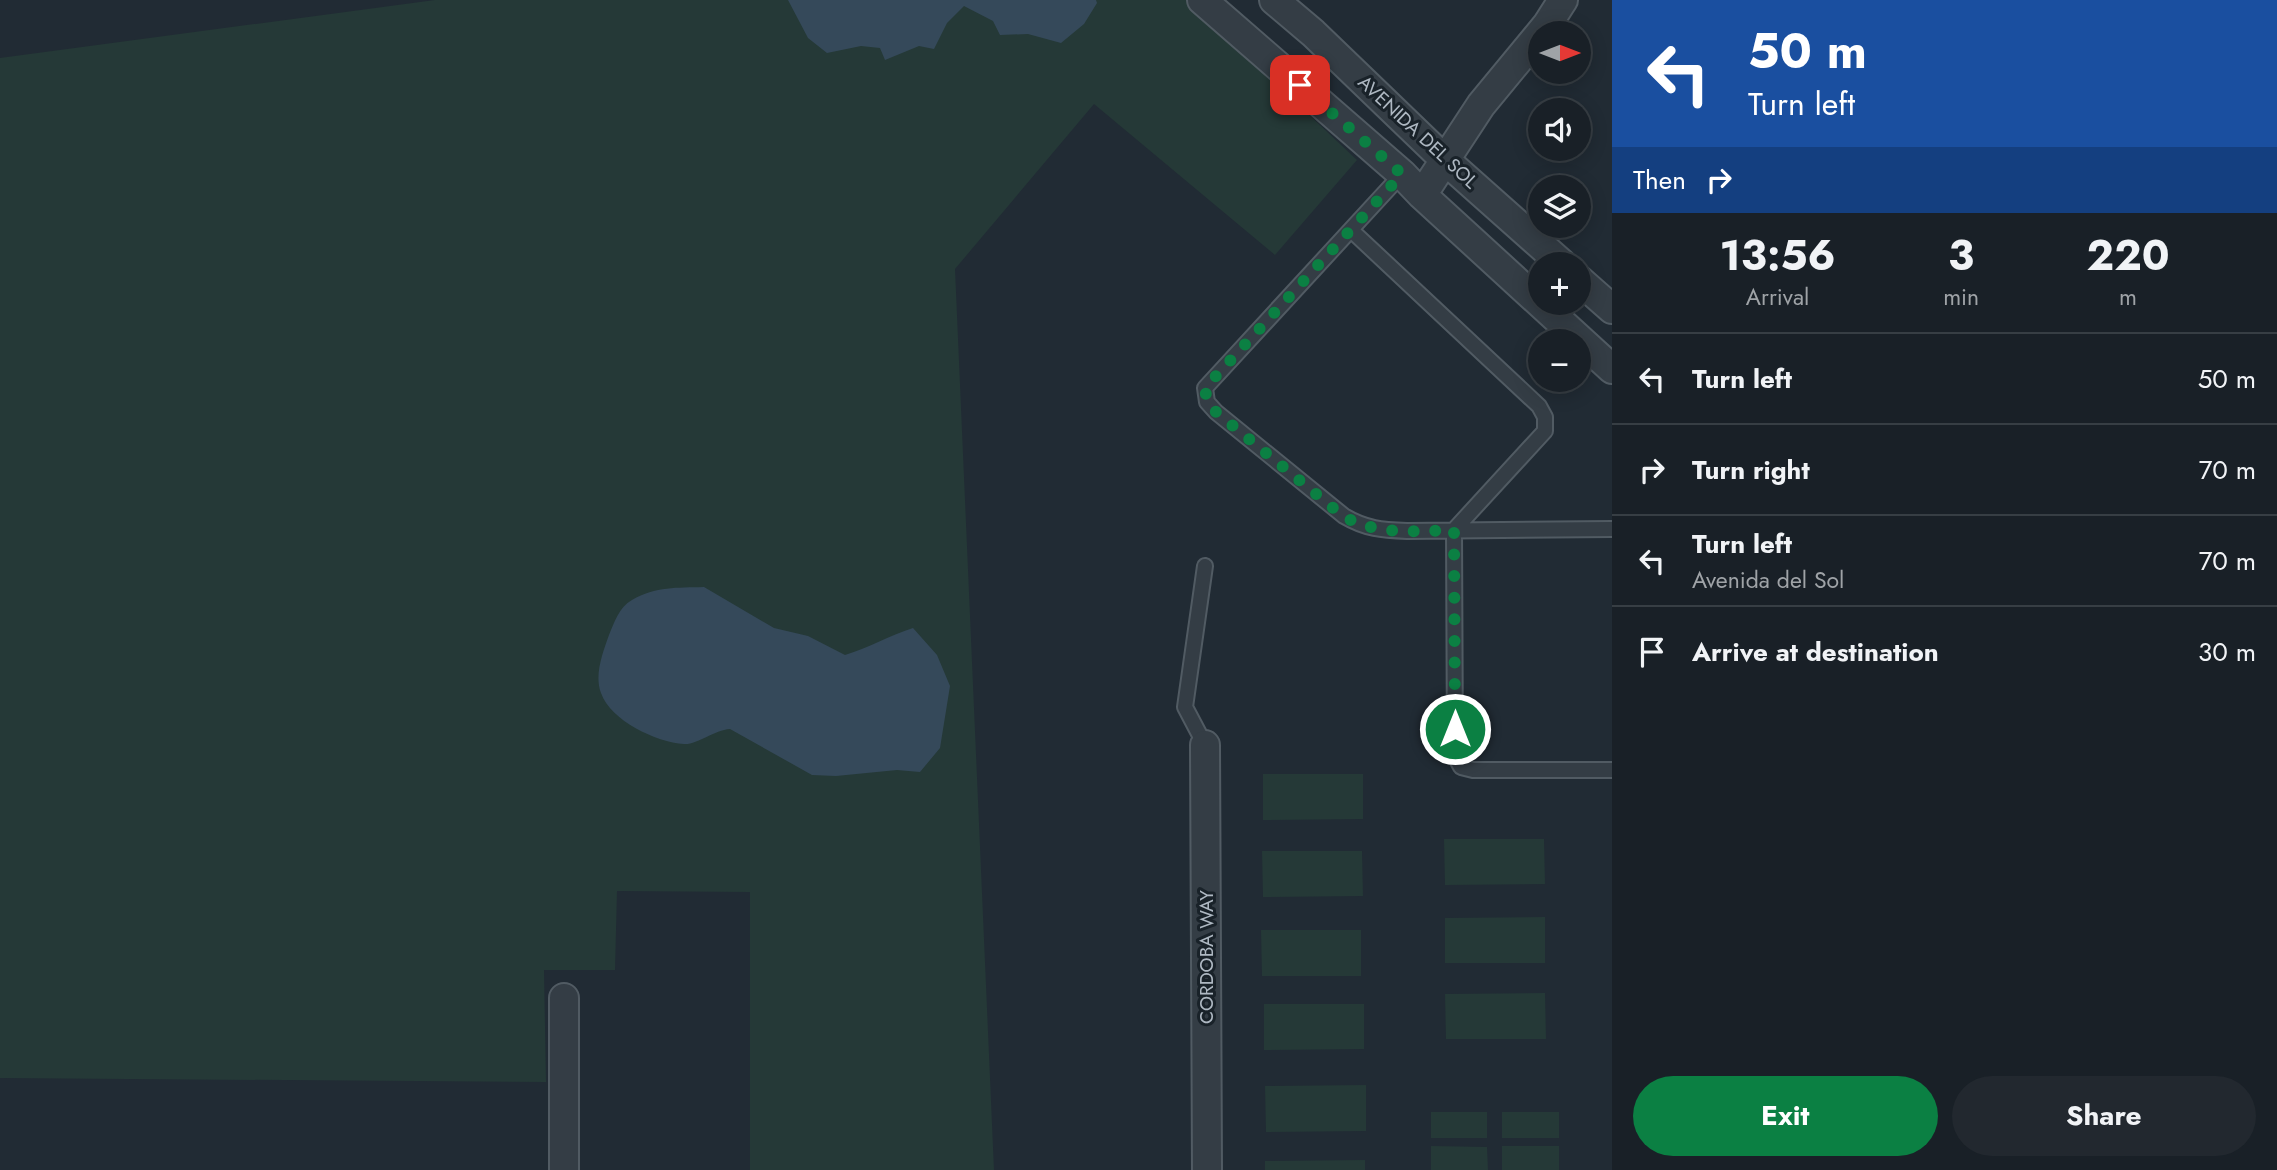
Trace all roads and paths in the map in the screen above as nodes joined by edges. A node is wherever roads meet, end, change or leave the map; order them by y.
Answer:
1 (1202, 0) edge
2 (1274, 0) edge
3 (1563, 0) edge
4 (1445, 160) junction
5 (1402, 174) junction
6 (1422, 195) junction
7 (1351, 230) junction
8 (1548, 252) edge
9 (1591, 290) edge
10 (1528, 292) edge
11 (1612, 309) edge
12 (1553, 315) edge
13 (1612, 369) edge
14 (1612, 529) edge
15 (1454, 530) junction
16 (1205, 566) dead end
17 (1205, 745) joint
18 (1612, 770) edge
19 (564, 998) dead end
20 (564, 1170) edge
21 (1207, 1170) edge

1 - 5 street
2 - 4 street, AVENIDA DEL SOL
3 - 4 street
4 - 6 street
4 - 8 street, AVENIDA DEL SOL
5 - 6 street
5 - 7 lane
6 - 10 street
7 - 15 lane
7 - 15 lane
9 - 11 street
12 - 13 street
14 - 15 lane
15 - 18 lane
16 - 17 lane
17 - 21 street, CORDOBA WAY
19 - 20 street

